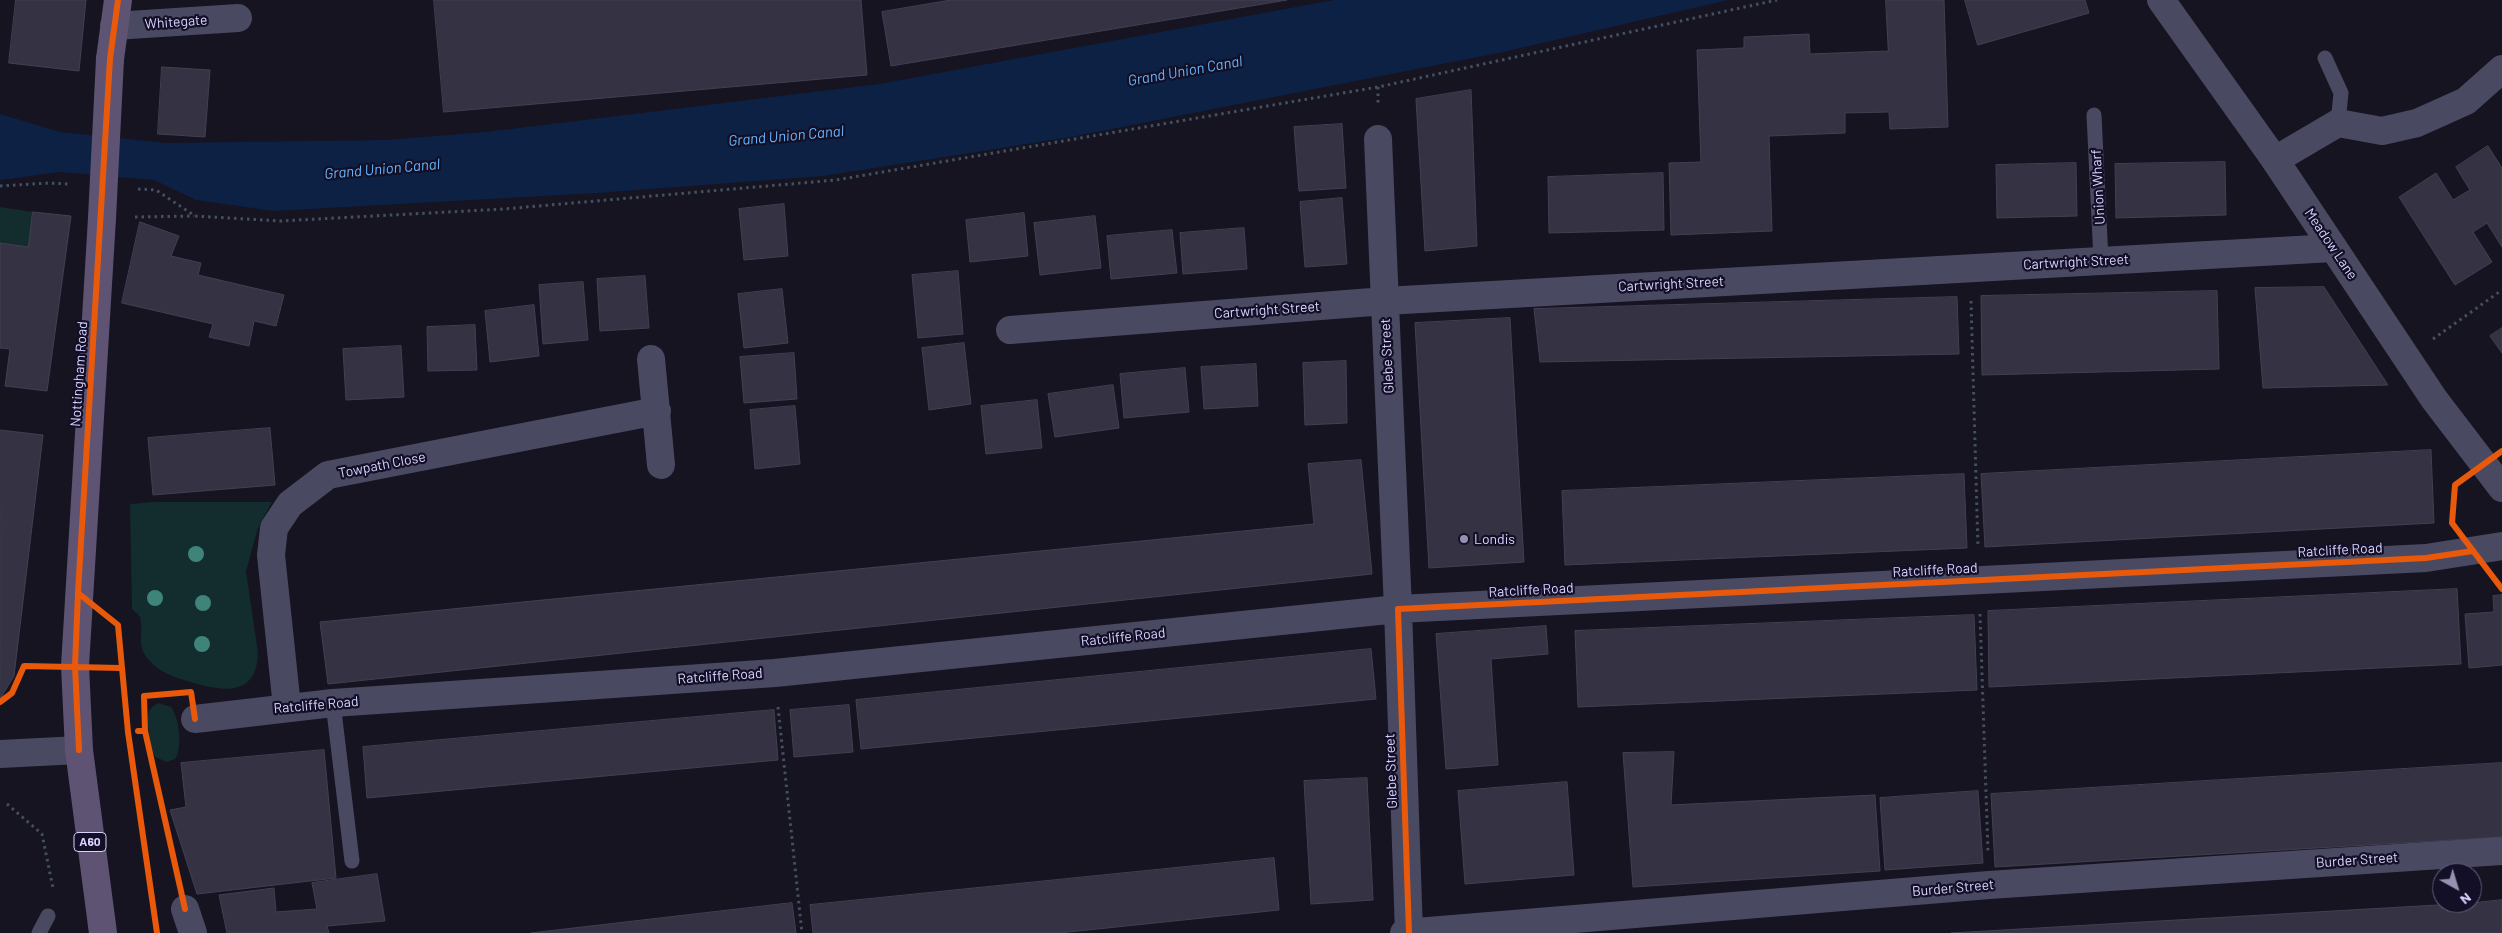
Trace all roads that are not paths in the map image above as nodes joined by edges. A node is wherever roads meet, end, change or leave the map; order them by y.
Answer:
1 (2161, 0) edge
2 (116, 13) edge
3 (238, 18) dead end
4 (2325, 58) dead end
5 (2502, 69) edge
6 (2094, 115) dead end
7 (2338, 123) junction
8 (1378, 139) dead end
9 (2275, 160) junction
10 (2333, 248) junction
11 (2101, 260) junction
12 (1385, 300) junction
13 (1010, 330) dead end
14 (651, 359) dead end
15 (658, 411) junction
16 (662, 465) dead end
17 (2502, 488) edge
18 (2502, 546) edge
19 (1398, 609) junction
20 (333, 703) junction
21 (287, 707) junction
22 (194, 719) dead end
23 (79, 750) junction
24 (0, 754) edge
25 (2502, 851) edge
26 (352, 861) dead end
27 (48, 916) road end
28 (39, 933) edge
29 (103, 933) edge
30 (1404, 933) edge
31 (1409, 933) edge

1 - 9 street, Meadow Lane
2 - 3 street, Whitegate
2 - 23 main road, Nottingham Road / A60, bridge
4 - 7 lane
5 - 7 street
6 - 11 lane, Union Wharf
7 - 9 street
8 - 12 street, Glebe Street
9 - 10 street, Meadow Lane
10 - 11 street, Cartwright Street
10 - 17 street, Meadow Lane
11 - 12 street, Cartwright Street
12 - 13 street, Cartwright Street
12 - 19 street, Glebe Street
14 - 15 street
15 - 16 street
15 - 21 street, Towpath Close
18 - 19 street, Ratcliffe Road
19 - 20 street, Ratcliffe Road
19 - 31 street, Glebe Street
20 - 21 street, Ratcliffe Road
20 - 26 lane
21 - 22 street, Ratcliffe Road
23 - 24 street
23 - 29 main road, Nottingham Road / A60
25 - 31 street, Burder Street
27 - 28 lane
30 - 31 street, Burder Street

